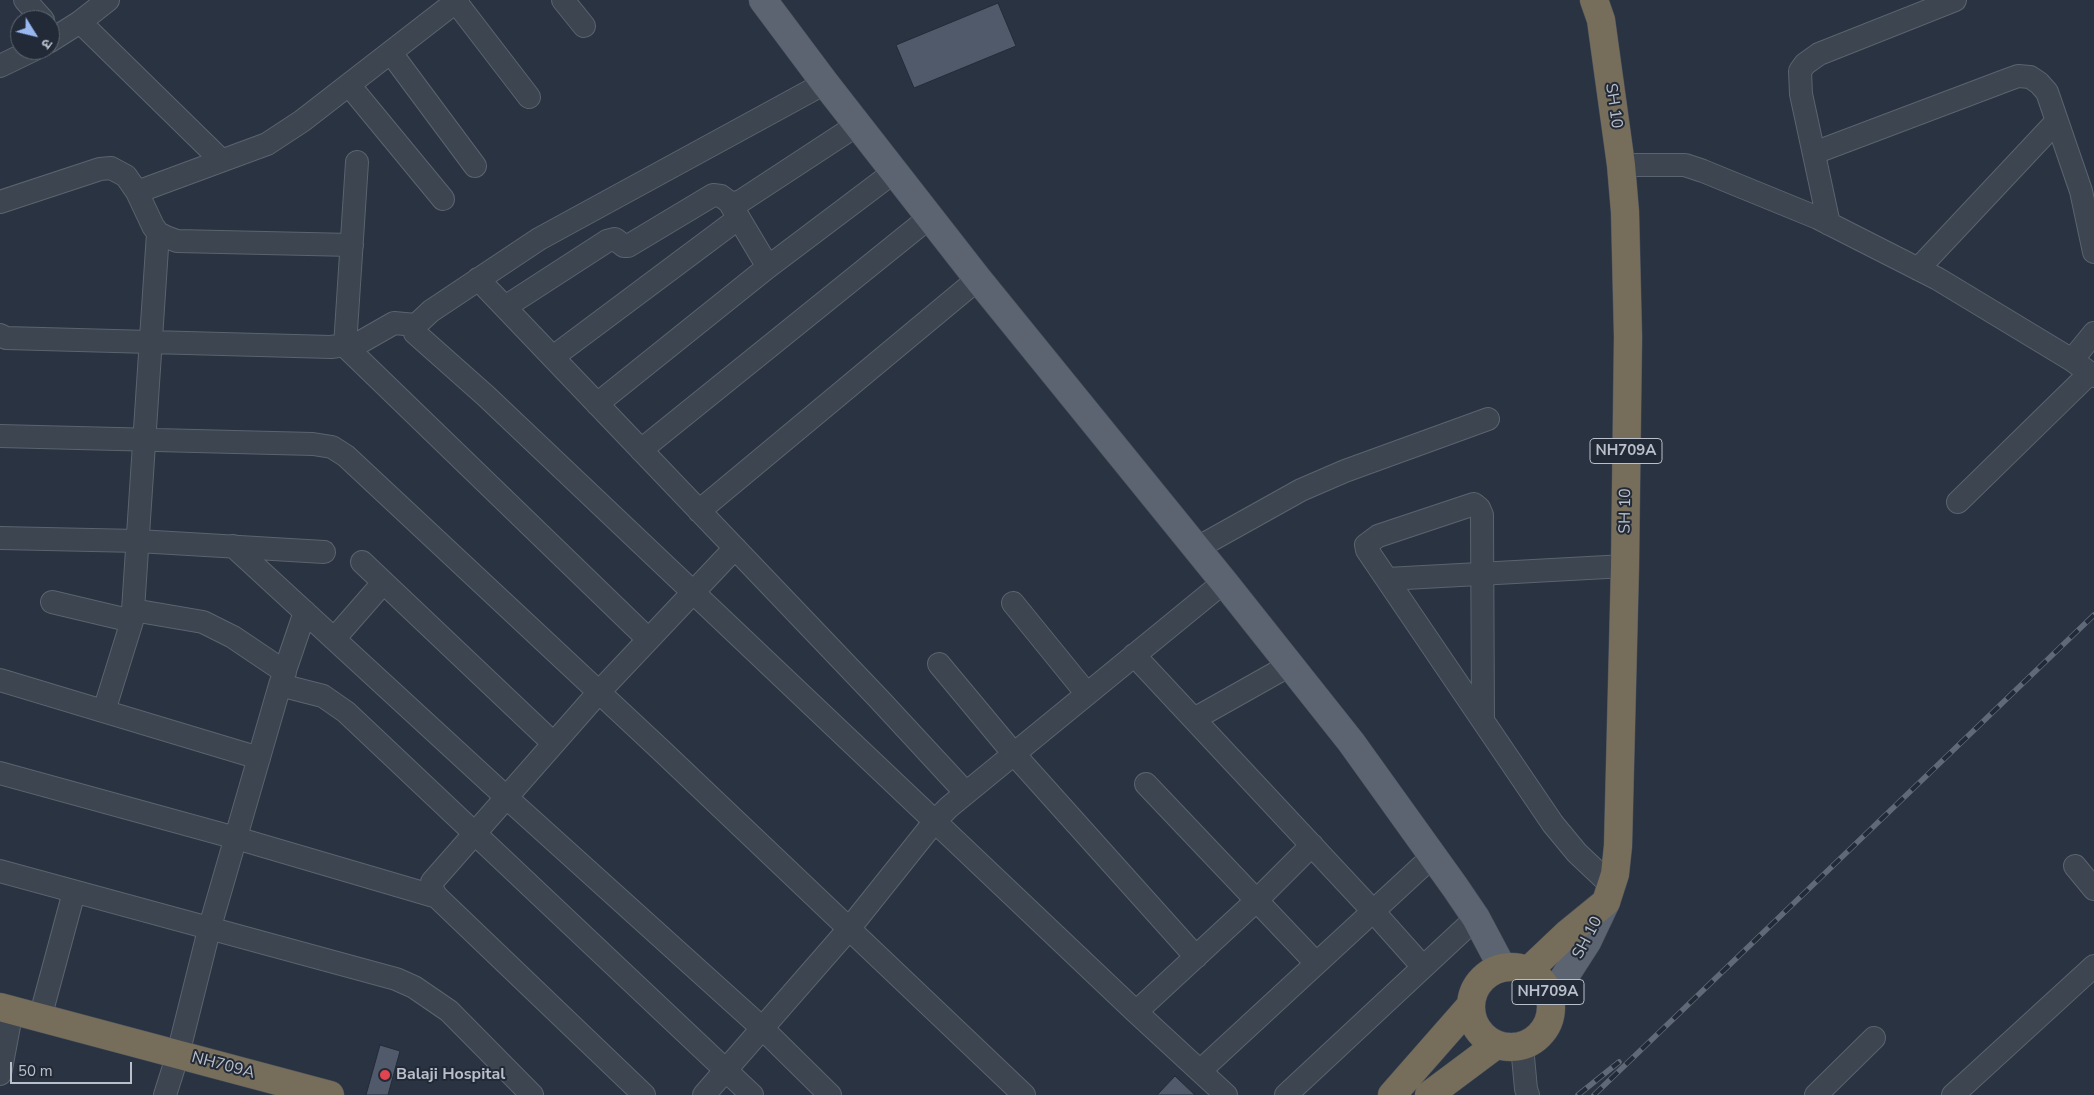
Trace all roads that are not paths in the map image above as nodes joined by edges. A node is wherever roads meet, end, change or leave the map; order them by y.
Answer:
1 (25, 0) edge
2 (108, 0) edge
3 (563, 0) edge
4 (763, 0) edge
5 (1594, 0) edge
6 (1954, 0) edge
7 (457, 1) edge
8 (33, 10) edge
9 (80, 22) junction
10 (584, 26) dead end
11 (60, 28) edge
12 (390, 53) junction
13 (12, 60) edge
14 (0, 66) edge
15 (825, 83) junction
16 (349, 85) junction
17 (529, 97) dead end
18 (2056, 122) junction
19 (857, 125) junction
20 (1814, 153) junction
21 (221, 160) junction
22 (357, 162) dead end
23 (1621, 165) junction
24 (475, 166) dead end
25 (894, 172) junction
26 (137, 192) junction
27 (443, 199) dead end
28 (0, 202) edge
29 (734, 210) junction
30 (930, 217) junction
31 (1829, 224) junction
32 (158, 233) junction
33 (352, 245) junction
34 (2094, 252) edge
35 (768, 267) junction
36 (1918, 269) junction
37 (478, 279) junction
38 (978, 279) junction
39 (505, 307) junction
40 (416, 325) junction
41 (2094, 332) edge
42 (0, 335) edge
43 (153, 342) junction
44 (345, 346) junction
45 (553, 357) junction
46 (2085, 370) edge
47 (597, 404) junction
48 (1488, 419) dead end
49 (0, 436) edge
50 (146, 440) junction
51 (641, 450) junction
52 (1958, 502) dead end
53 (699, 511) junction
54 (0, 538) edge
55 (138, 541) junction
56 (233, 546) junction
57 (735, 548) junction
58 (1197, 548) junction
59 (324, 552) dead end
60 (362, 562) dead end
61 (1625, 566) junction
62 (1482, 574) junction
63 (1388, 579) junction
64 (1224, 582) junction
65 (383, 583) junction
66 (692, 591) junction
67 (52, 602) dead end
68 (1013, 603) dead end
69 (305, 612) junction
70 (133, 616) junction
71 (334, 639) junction
72 (648, 639) junction
73 (1134, 655) junction
74 (939, 664) dead end
75 (1290, 665) junction
76 (282, 678) junction
77 (0, 680) edge
78 (599, 692) junction
79 (1087, 694) junction
80 (104, 712) junction
81 (1194, 719) junction
82 (1483, 720) junction
83 (553, 743) junction
84 (1014, 754) junction
85 (259, 758) junction
86 (0, 773) edge
87 (1146, 784) dead end
88 (966, 793) junction
89 (506, 797) junction
90 (936, 822) junction
91 (473, 834) junction
92 (236, 838) junction
93 (1312, 845) junction
94 (1434, 855) junction
95 (2075, 866) dead end
96 (0, 871) edge
97 (2094, 889) edge
98 (74, 892) junction
99 (1609, 894) junction
100 (437, 897) junction
101 (1256, 901) junction
102 (1373, 910) junction
103 (1476, 918) junction
104 (209, 930) junction
105 (848, 930) junction
106 (1196, 957) junction
107 (1316, 963) junction
108 (2094, 966) edge
109 (1423, 967) junction
110 (1502, 967) junction
111 (1529, 970) junction
112 (1551, 998) junction
113 (1471, 1005) junction
114 (6, 1009) edge
115 (1136, 1012) junction
116 (40, 1018) junction
117 (762, 1028) junction
118 (1874, 1038) dead end
119 (1509, 1045) junction
120 (178, 1054) junction
121 (725, 1070) junction
122 (1201, 1070) junction
123 (0, 1074) edge
124 (164, 1095) edge
125 (330, 1095) edge
126 (532, 1095) edge
127 (644, 1095) edge
128 (704, 1095) edge
129 (752, 1095) edge
130 (830, 1095) edge
131 (1024, 1095) edge
132 (1226, 1095) edge
133 (1286, 1095) edge
134 (1392, 1095) edge
135 (1429, 1095) edge
136 (1528, 1095) edge
137 (1816, 1095) edge
138 (1953, 1095) edge

1 - 8 street
2 - 9 street
3 - 10 street
4 - 15 main road, NH709A
5 - 23 highway, SH 10 / NH709A
6 - 20 street
7 - 12 street
7 - 17 street
9 - 11 street
9 - 21 street
12 - 16 street
12 - 24 street
13 - 14 street
15 - 19 main road, NH709A
15 - 37 street
16 - 21 street
16 - 27 street
18 - 20 street
18 - 34 street
18 - 36 street
19 - 25 main road, NH709A
19 - 29 street
20 - 31 street
21 - 26 street
22 - 33 street
23 - 31 street
23 - 61 highway, SH 10 / NH709A
25 - 30 main road, NH709A
25 - 35 street
26 - 28 street
26 - 32 street
29 - 35 street
29 - 39 street
29 - 45 street
30 - 38 main road, NH709A
30 - 51 street
31 - 36 street
32 - 33 street
32 - 43 street
33 - 44 street
35 - 47 street
36 - 46 street
37 - 39 street
37 - 40 street
38 - 53 street
38 - 58 main road, NH709A
39 - 45 street
40 - 44 street
40 - 66 street
41 - 46 street
42 - 43 street
43 - 44 street
43 - 50 street
44 - 72 street
45 - 47 street
46 - 52 street
47 - 51 street
48 - 58 street
49 - 50 street
50 - 55 street
50 - 78 street
51 - 53 street
53 - 57 street
54 - 55 street
55 - 56 street
55 - 70 street
56 - 59 street
56 - 69 street
57 - 66 street
57 - 88 street
58 - 64 main road, NH709A
60 - 65 street
61 - 62 street
61 - 99 highway, SH 10 / NH709A
62 - 63 street
62 - 63 street
62 - 82 street
63 - 82 street
64 - 73 street
64 - 75 main road, NH709A
65 - 71 street
65 - 83 street
66 - 72 street
66 - 90 street
67 - 70 street
68 - 79 street
69 - 71 street
69 - 76 street
70 - 76 street
70 - 80 street
71 - 89 street
72 - 78 street
73 - 79 street
73 - 81 street
74 - 84 street
75 - 81 street
75 - 94 main road, NH709A
76 - 85 street
76 - 91 street
77 - 80 street
78 - 83 street
78 - 105 street
79 - 84 street
80 - 85 street
81 - 93 street
82 - 99 street
83 - 89 street
84 - 88 street
84 - 106 street
85 - 92 street
86 - 92 street
87 - 101 street
88 - 90 street
89 - 91 street
89 - 117 street
90 - 105 street
90 - 115 street
91 - 100 street
91 - 121 street
92 - 100 street
92 - 104 street
93 - 101 street
93 - 102 street
94 - 102 street
94 - 103 main road, NH709A
95 - 97 street
96 - 98 street
98 - 104 street
98 - 116 street
99 - 111 highway, SH 10 / NH709A
99 - 112 main road, SH 10 / NH709A
100 - 127 street
101 - 106 street
101 - 107 street
102 - 107 street
102 - 109 street
103 - 109 street
103 - 110 main road, NH709A
104 - 120 street
104 - 126 street
105 - 117 street
105 - 131 street
106 - 115 street
107 - 122 street
108 - 138 street
109 - 133 street
110 - 111 highway, NH709A
110 - 113 highway, NH709A
111 - 112 highway, NH709A
112 - 119 highway, NH709A
113 - 119 highway
113 - 134 highway
114 - 116 highway, NH709A
114 - 123 street
115 - 122 street
116 - 120 highway, NH709A
117 - 121 street
117 - 130 street
118 - 137 street
119 - 135 highway
119 - 136 street
120 - 124 street
120 - 125 highway, NH709A
121 - 128 street
121 - 129 street
122 - 132 street

